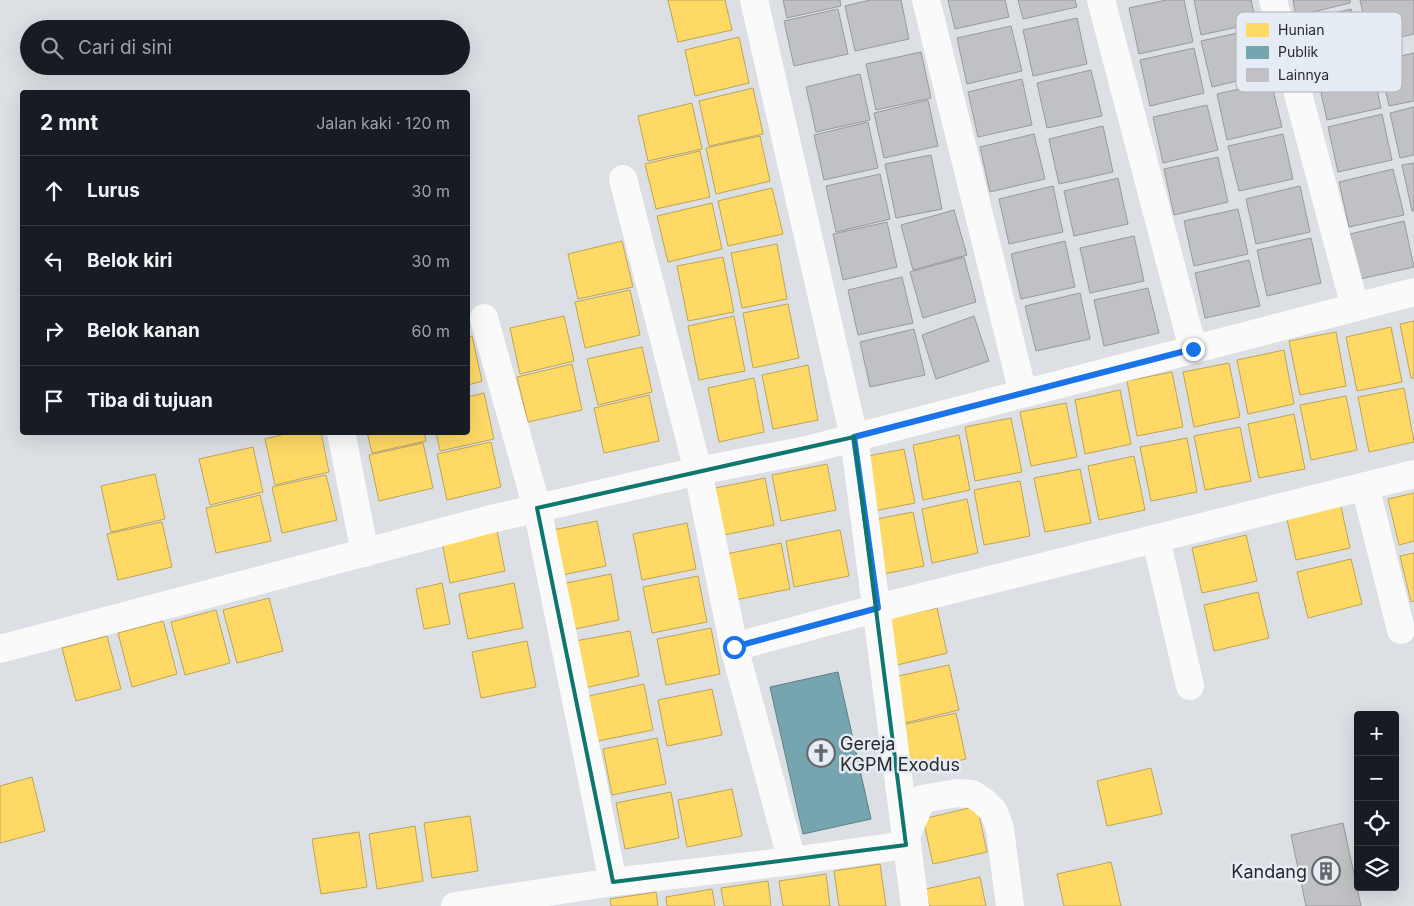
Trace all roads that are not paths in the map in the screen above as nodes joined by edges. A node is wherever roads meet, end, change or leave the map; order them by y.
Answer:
1 (754, 0) edge
2 (926, 0) edge
3 (1101, 0) edge
4 (1298, 92) edge
5 (623, 179) dead end
6 (1414, 292) edge
7 (1355, 307) junction
8 (484, 318) dead end
9 (1193, 349) junction
10 (1022, 394) junction
11 (342, 435) edge
12 (854, 437) junction
13 (698, 471) junction
14 (1414, 474) edge
15 (1366, 486) junction
16 (537, 508) junction
17 (1156, 539) junction
18 (366, 553) junction
19 (878, 608) junction
20 (1401, 630) dead end
21 (734, 647) junction
22 (0, 649) edge
23 (1190, 686) dead end
24 (906, 841) junction
25 (792, 862) junction
26 (613, 882) junction
27 (456, 906) edge
28 (915, 906) edge
29 (1010, 906) edge

1 - 12 street
2 - 10 street
3 - 9 street
4 - 7 street
5 - 13 street
6 - 7 street
7 - 9 street
8 - 16 street
9 - 10 street
10 - 12 street
11 - 18 street
12 - 13 street
12 - 19 street
13 - 16 street
13 - 21 street
14 - 15 street
15 - 17 street
15 - 20 street
16 - 18 street
16 - 26 street
17 - 19 street
17 - 23 street
18 - 22 street
19 - 21 street
19 - 24 street
21 - 25 street
24 - 25 street
24 - 28 street
24 - 29 street
25 - 26 street
26 - 27 street

